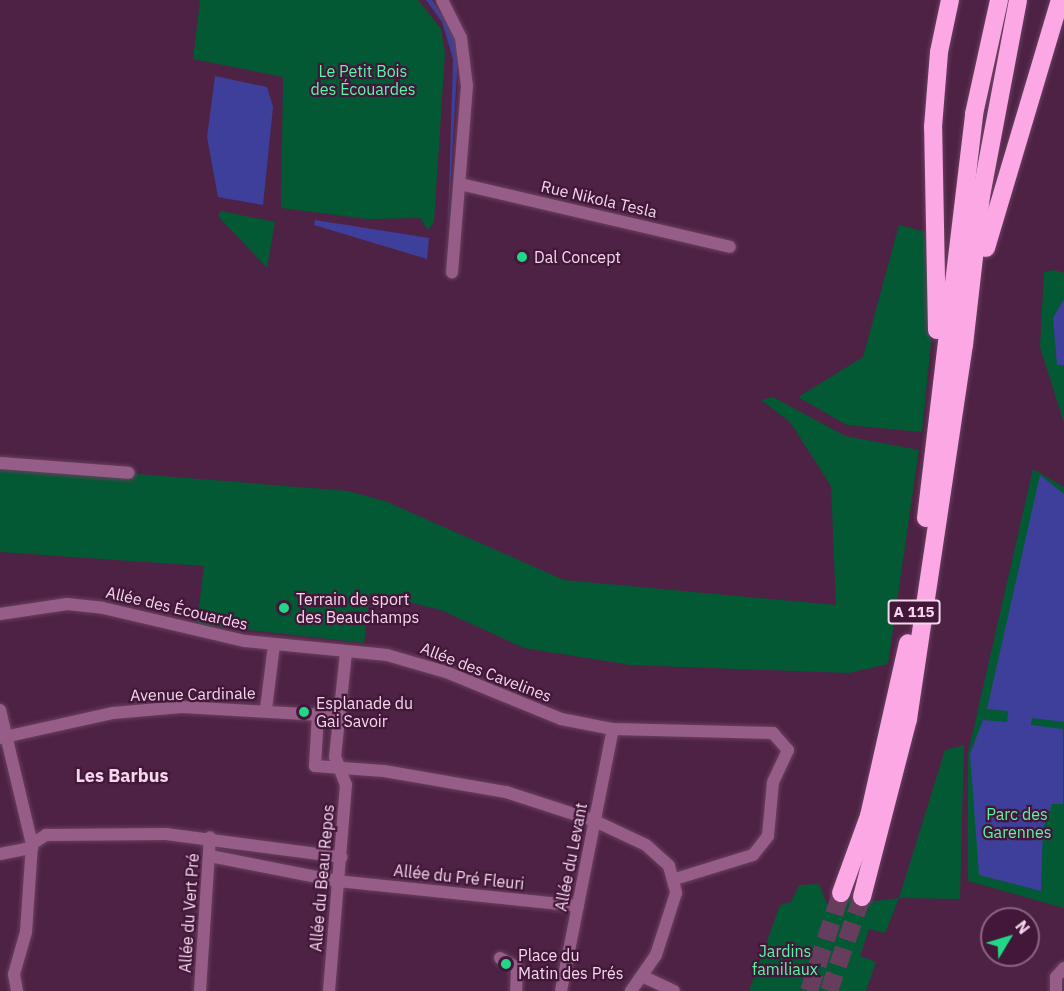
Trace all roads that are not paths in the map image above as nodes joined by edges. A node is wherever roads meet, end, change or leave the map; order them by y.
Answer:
1 (442, 0) edge
2 (950, 0) edge
3 (999, 0) edge
4 (1018, 0) edge
5 (1060, 0) edge
6 (460, 184) junction
7 (730, 247) dead end
8 (452, 272) dead end
9 (964, 345) junction
10 (940, 404) junction
11 (0, 463) edge
12 (129, 472) dead end
13 (0, 614) edge
14 (274, 645) junction
15 (346, 652) junction
16 (266, 709) junction
17 (0, 710) edge
18 (318, 713) junction
19 (339, 716) junction
20 (613, 729) junction
21 (4, 736) edge
22 (342, 769) junction
23 (595, 821) junction
24 (210, 837) junction
25 (32, 846) junction
26 (0, 854) edge
27 (210, 856) junction
28 (341, 857) junction
29 (675, 879) junction
30 (338, 881) junction
31 (841, 893) tunnel mouth
32 (862, 897) tunnel mouth
33 (578, 906) junction
34 (500, 958) dead end
35 (1064, 968) edge
36 (644, 977) junction
37 (17, 991) edge
38 (200, 991) edge
39 (329, 991) edge
40 (516, 991) edge
41 (561, 991) edge
42 (631, 991) edge
43 (675, 991) edge
44 (1056, 991) edge

1 - 6 street
2 - 10 highway
3 - 10 highway, A 115
4 - 9 highway, A 115
5 - 9 highway
6 - 7 street, Rue Nikola Tesla
6 - 8 street
9 - 32 highway, A 115
10 - 31 highway, A 115
11 - 12 street
13 - 14 street, Allée des Écouardes
14 - 15 street, Allée des Écouardes
14 - 16 street
15 - 19 street
15 - 20 street, Allée des Cavelines
16 - 18 street, Avenue Cardinale
16 - 21 street, Avenue Cardinale
17 - 21 street
18 - 19 street, Avenue Cardinale
18 - 22 street
19 - 22 street, Allée du Beau Repos
20 - 23 street, Allée du Levant
20 - 29 street, Allée des Cavelines
21 - 25 street
22 - 23 street
22 - 28 street, Allée du Beau Repos
23 - 29 street
23 - 33 street, Allée du Levant
24 - 25 street
24 - 27 street, Allée du Vert Pré
24 - 28 street
25 - 26 street
25 - 37 street
27 - 30 street, Allée du Pré Fleuri
27 - 38 street, Allée du Vert Pré
28 - 30 street, Allée du Beau Repos
29 - 36 street
30 - 33 street, Allée du Pré Fleuri
30 - 39 street, Allée du Beau Repos
33 - 41 street, Allée du Levant
34 - 40 street
35 - 44 street
36 - 42 street
36 - 43 street

